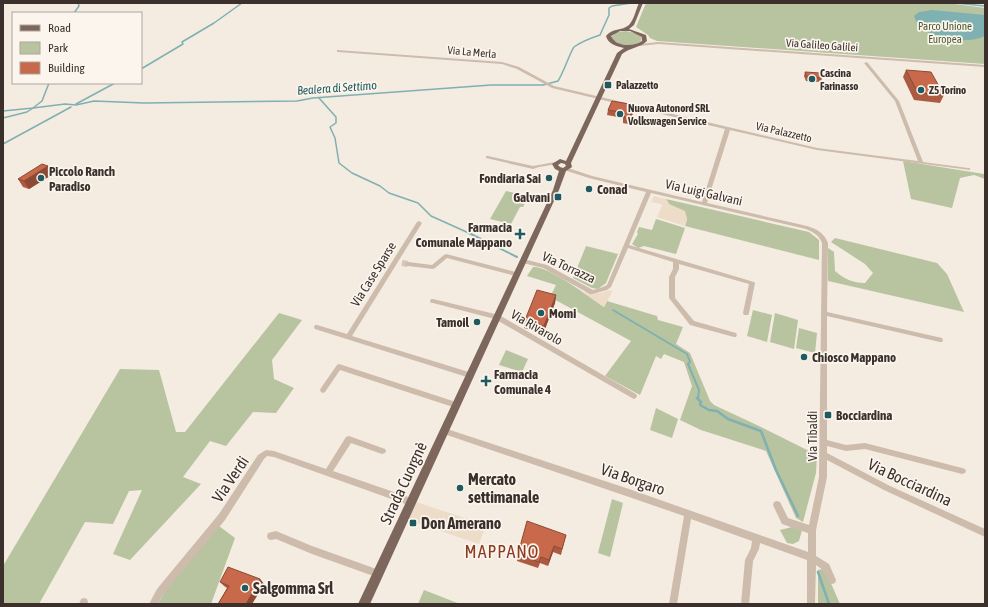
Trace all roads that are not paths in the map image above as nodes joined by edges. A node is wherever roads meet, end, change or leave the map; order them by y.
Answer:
1 (641, 3) edge
2 (632, 25) junction
3 (622, 30) junction
4 (637, 32) junction
5 (644, 36) junction
6 (658, 43) junction
7 (617, 44) junction
8 (640, 45) junction
9 (629, 46) junction
10 (338, 51) dead end
11 (620, 53) junction
12 (866, 63) dead end
13 (985, 66) edge
14 (598, 97) junction
15 (728, 128) junction
16 (488, 157) dead end
17 (921, 162) junction
18 (562, 166) junction
19 (968, 169) dead end
20 (649, 190) junction
21 (704, 204) junction
22 (419, 223) dead end
23 (824, 241) joint
24 (626, 246) junction
25 (523, 261) junction
26 (676, 261) junction
27 (408, 264) tunnel mouth
28 (516, 274) junction
29 (433, 301) dead end
30 (746, 312) dead end
31 (824, 313) junction
32 (497, 317) junction
33 (317, 327) dead end
34 (734, 335) dead end
35 (348, 338) junction
36 (940, 340) dead end
37 (470, 375) junction
38 (323, 390) dead end
39 (634, 396) dead end
40 (456, 405) junction
41 (444, 431) junction
42 (824, 442) junction
43 (382, 450) dead end
44 (824, 455) junction
45 (962, 471) dead end
46 (328, 473) junction
47 (411, 502) junction
48 (776, 505) dead end
49 (688, 514) junction
50 (812, 530) junction
51 (985, 533) edge
52 (271, 536) dead end
53 (756, 538) junction
54 (812, 558) junction
55 (379, 574) junction
56 (832, 580) dead end
57 (153, 604) edge
58 (364, 604) edge
59 (673, 604) edge
60 (745, 604) edge
61 (811, 604) edge

1 - 2 main road
2 - 3 main road
2 - 4 main road
3 - 4 main road
3 - 7 main road
4 - 5 main road
5 - 6 street, Via Galileo Galilei
5 - 8 main road
6 - 8 street, Via Galileo Galilei
6 - 13 street, Via Galileo Galilei
7 - 9 main road
7 - 11 main road
8 - 9 main road
9 - 11 main road, Via Rivarolo
10 - 14 street, Via La Merla
11 - 14 main road, Via Rivarolo
12 - 17 street
14 - 15 street, Via Palazzetto
14 - 18 main road, Via Rivarolo
15 - 17 street, Via Palazzetto
15 - 21 street
16 - 18 street
17 - 19 street, Via Palazzetto
18 - 20 street, Via Luigi Galvani
18 - 25 main road, Via Rivarolo
20 - 21 street, Via Luigi Galvani
20 - 24 street, Via Torrazza
21 - 23 street, Via Luigi Galvani
22 - 35 street, Via Case Sparse
23 - 31 street, Via Tibaldi
24 - 25 street, Via Torrazza
24 - 26 street
25 - 28 main road, Via Rivarolo
26 - 30 street
26 - 34 street
27 - 28 street
28 - 32 main road, Via Rivarolo
29 - 32 street
31 - 36 street
31 - 42 street, Via Tibaldi
32 - 37 main road, Strada Cuorgnè
32 - 39 street, Via Rivarolo
33 - 35 street
35 - 37 street
37 - 40 main road, Strada Cuorgnè
38 - 40 street
40 - 41 main road, Strada Cuorgnè
41 - 47 main road, Strada Cuorgnè
41 - 49 street, Via Borgaro
42 - 44 street, Via Tibaldi
42 - 45 street, Via Bocciardina
43 - 46 street
44 - 50 street, Via Tibaldi
44 - 51 street, Via Bocciardina
46 - 47 street, Via Verdi
46 - 57 street, Via Verdi
47 - 55 main road, Strada Cuorgnè
48 - 50 street
49 - 53 street, Via Borgaro
49 - 59 street
50 - 54 street, Via Tibaldi
52 - 55 street
53 - 54 street, Via Borgaro
53 - 60 street
54 - 56 street, Via Borgaro
54 - 61 street
55 - 58 main road, Strada Cuorgnè

